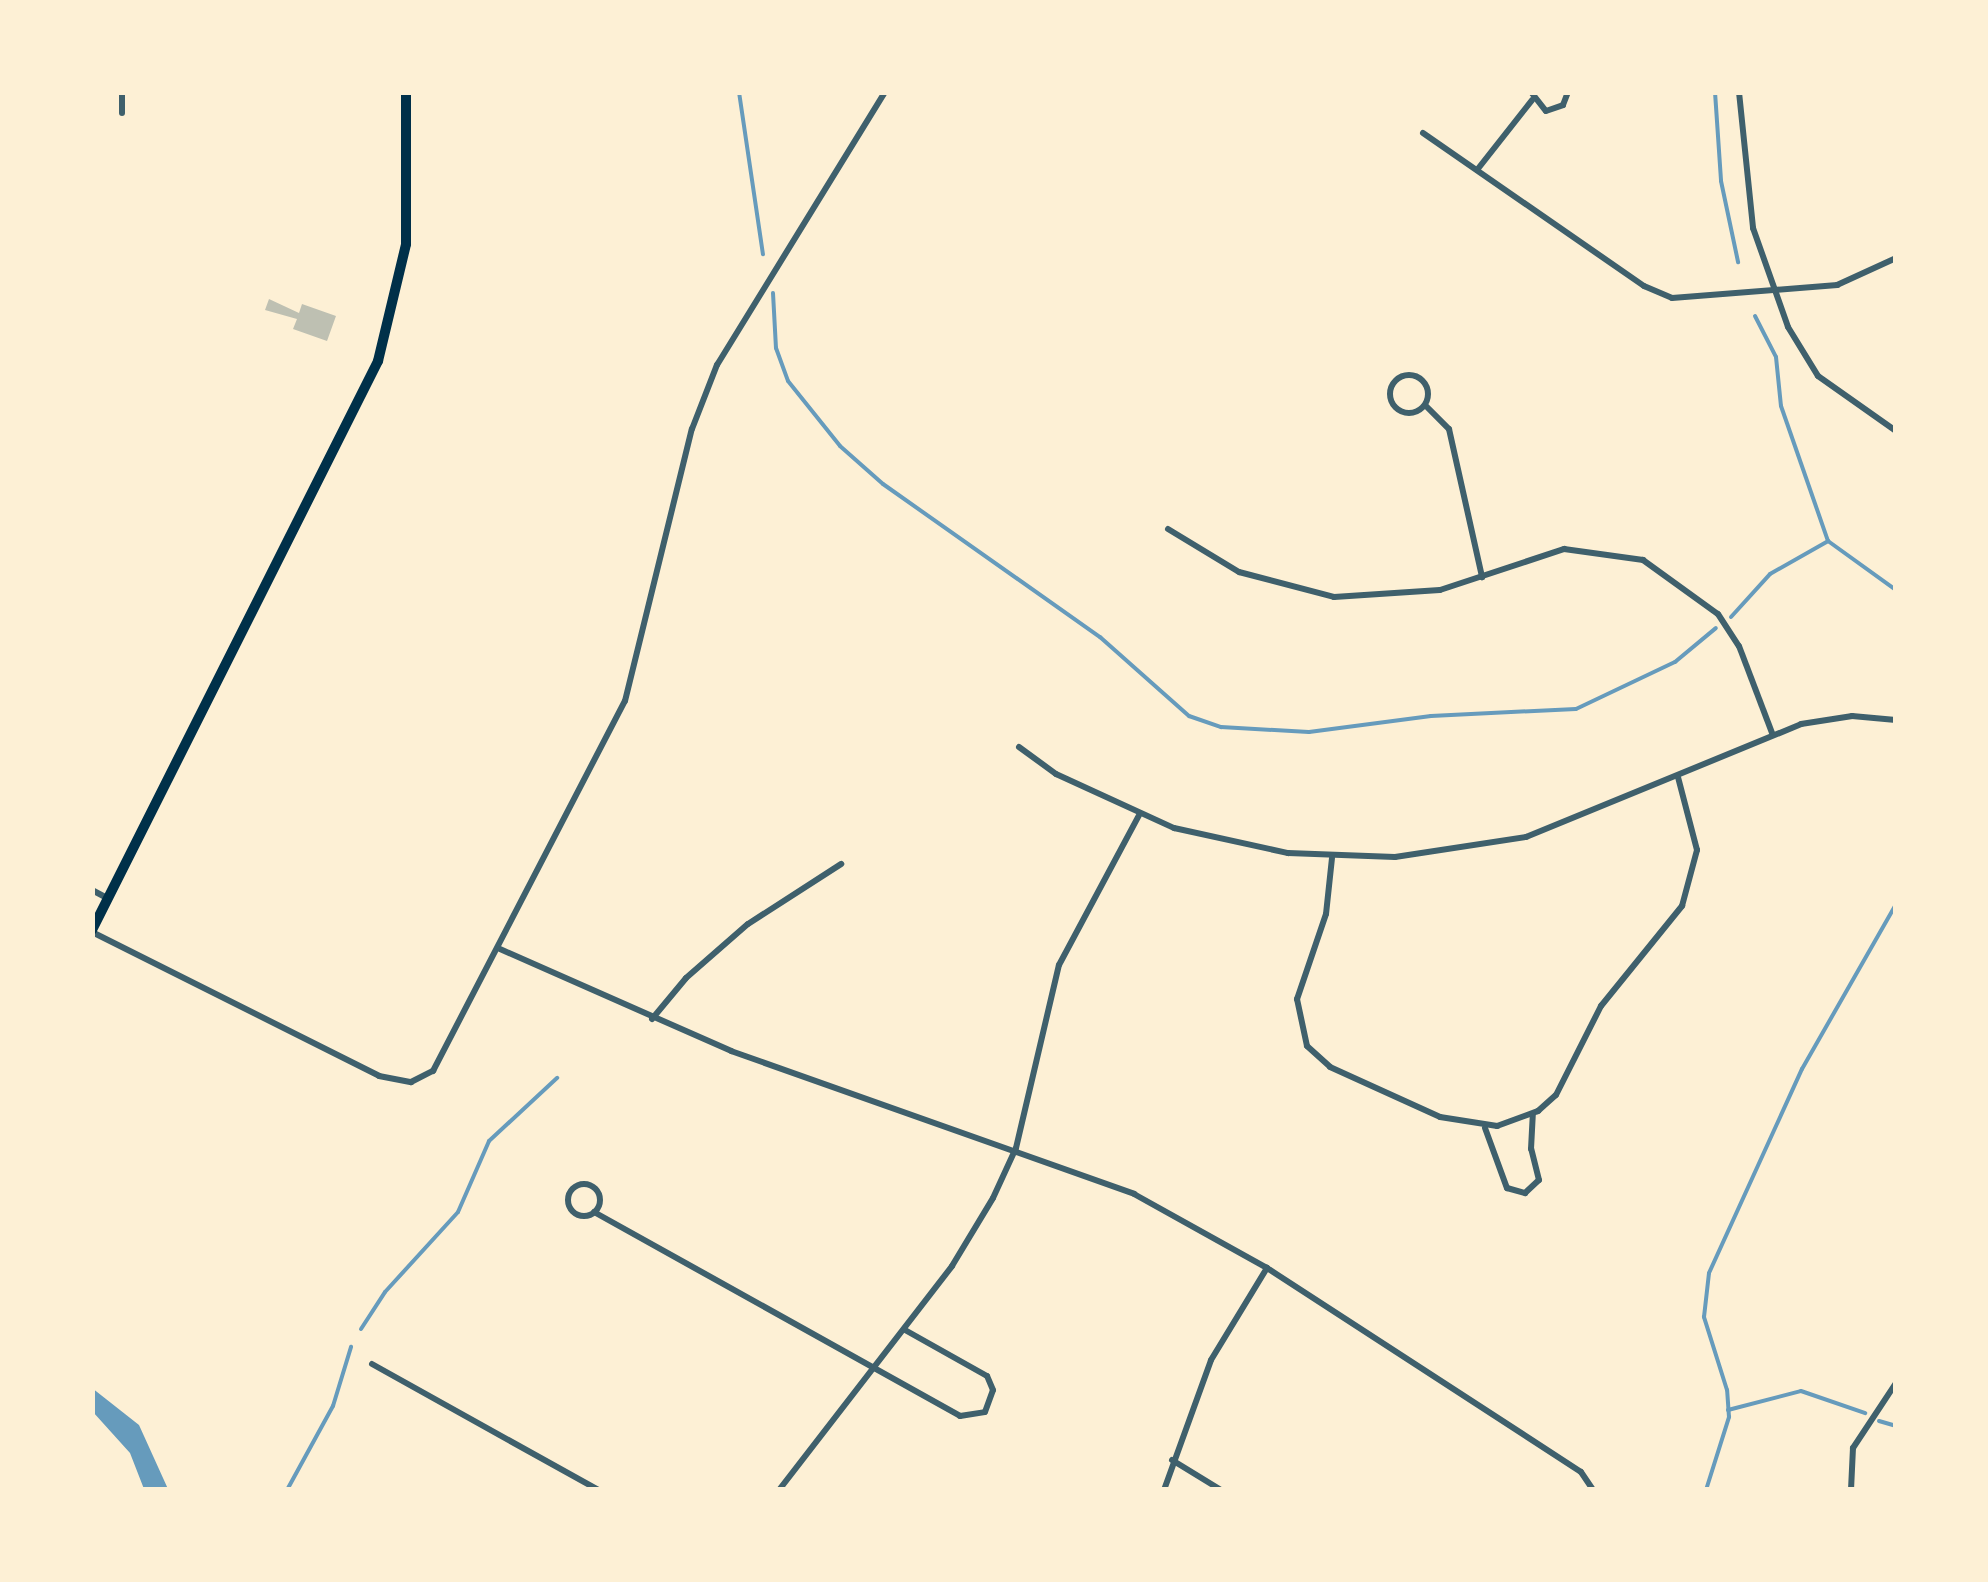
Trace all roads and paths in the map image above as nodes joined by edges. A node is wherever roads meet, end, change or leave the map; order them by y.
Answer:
1 (122, 92) edge
2 (406, 92) edge
3 (885, 92) edge
4 (1568, 92) edge
5 (1739, 92) edge
6 (1531, 96) edge
7 (122, 113) dead end
8 (1423, 133) dead end
9 (1477, 170) junction
10 (1896, 258) edge
11 (1776, 292) junction
12 (1425, 405) junction
13 (1896, 431) edge
14 (1168, 529) dead end
15 (1482, 577) junction
16 (1896, 720) edge
17 (1772, 733) junction
18 (1019, 747) dead end
19 (1678, 776) junction
20 (1139, 815) junction
21 (1332, 858) junction
22 (840, 864) dead end
23 (92, 890) edge
24 (108, 898) junction
25 (92, 931) edge
26 (500, 949) junction
27 (652, 1019) junction
28 (1533, 1114) junction
29 (1485, 1128) junction
30 (1016, 1148) junction
31 (594, 1212) junction
32 (1267, 1268) junction
33 (905, 1330) junction
34 (372, 1364) dead end
35 (873, 1370) junction
36 (1896, 1383) edge
37 (1172, 1460) junction
38 (1593, 1489) edge
39 (598, 1490) edge
40 (778, 1490) edge
41 (1164, 1490) edge
42 (1221, 1490) edge
43 (1851, 1490) edge

1 - 7 street
2 - 24 main road
3 - 26 street
4 - 6 street
5 - 11 street
6 - 9 street
8 - 9 street
9 - 11 street
10 - 11 street
11 - 13 street
12 - 12 street
12 - 15 street
14 - 15 street
15 - 17 street
16 - 17 street
17 - 19 street
18 - 20 street
19 - 21 street
19 - 28 street
20 - 21 street
20 - 30 street
21 - 29 street
22 - 27 street
23 - 24 street
24 - 25 main road
25 - 26 street
26 - 27 street
27 - 30 street
28 - 29 street
28 - 29 street
30 - 32 street
30 - 33 street
31 - 31 street
31 - 35 street
32 - 37 street
32 - 38 street
33 - 35 street
33 - 35 street
34 - 39 street
35 - 40 street
36 - 43 street
37 - 41 street
37 - 42 street

